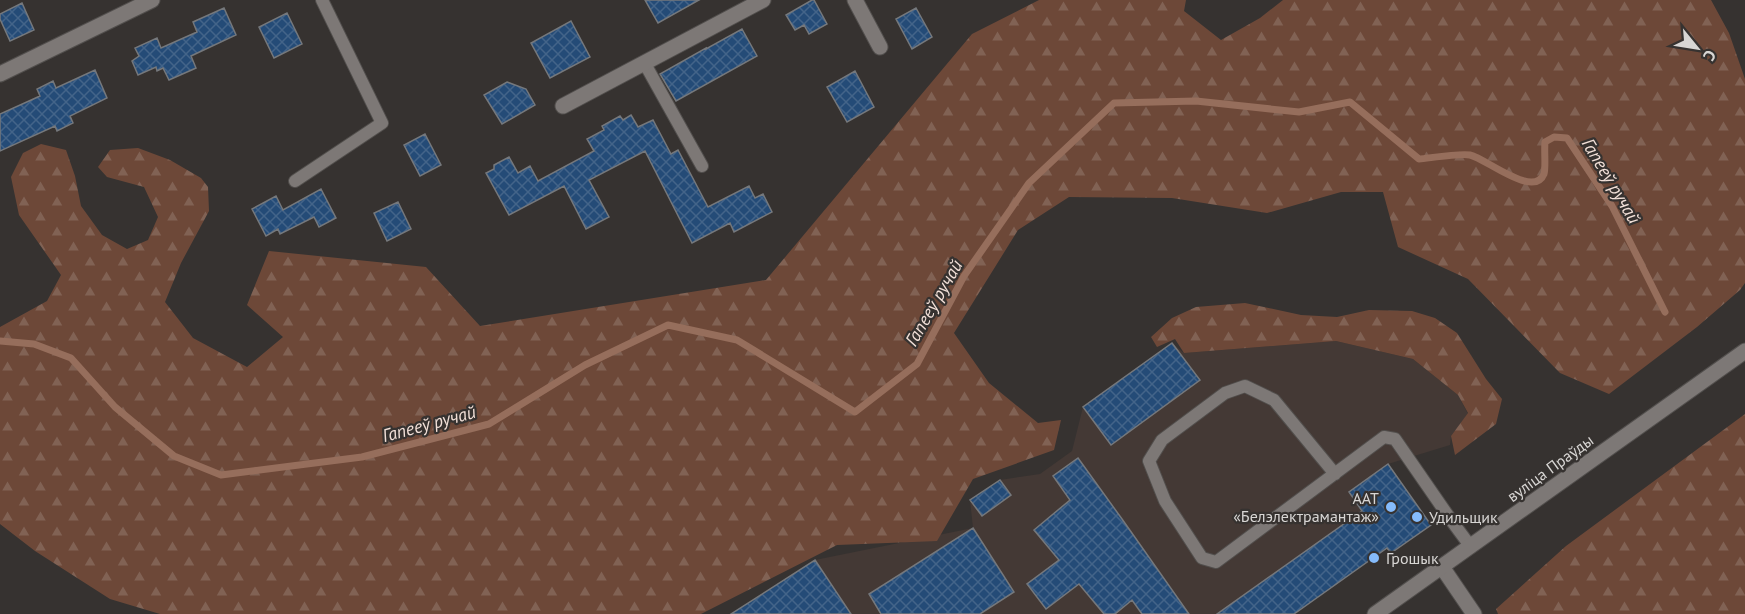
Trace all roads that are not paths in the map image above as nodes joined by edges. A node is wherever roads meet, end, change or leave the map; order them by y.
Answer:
1 (152, 0) edge
2 (322, 0) edge
3 (763, 0) edge
4 (855, 0) edge
5 (880, 47) dead end
6 (645, 64) junction
7 (0, 74) edge
8 (563, 106) dead end
9 (702, 166) dead end
10 (295, 180) dead end
11 (1745, 351) edge
12 (1335, 474) junction
13 (1471, 547) junction
14 (1442, 567) junction
15 (1376, 614) edge
16 (1474, 614) edge

1 - 7 street
2 - 10 lane
3 - 6 street
4 - 5 street
6 - 8 street
6 - 9 lane
11 - 13 street, вуліца Праўды
12 - 12 lane
12 - 13 lane
13 - 14 street, вуліца Праўды
14 - 15 street, вуліца Праўды
14 - 16 street

